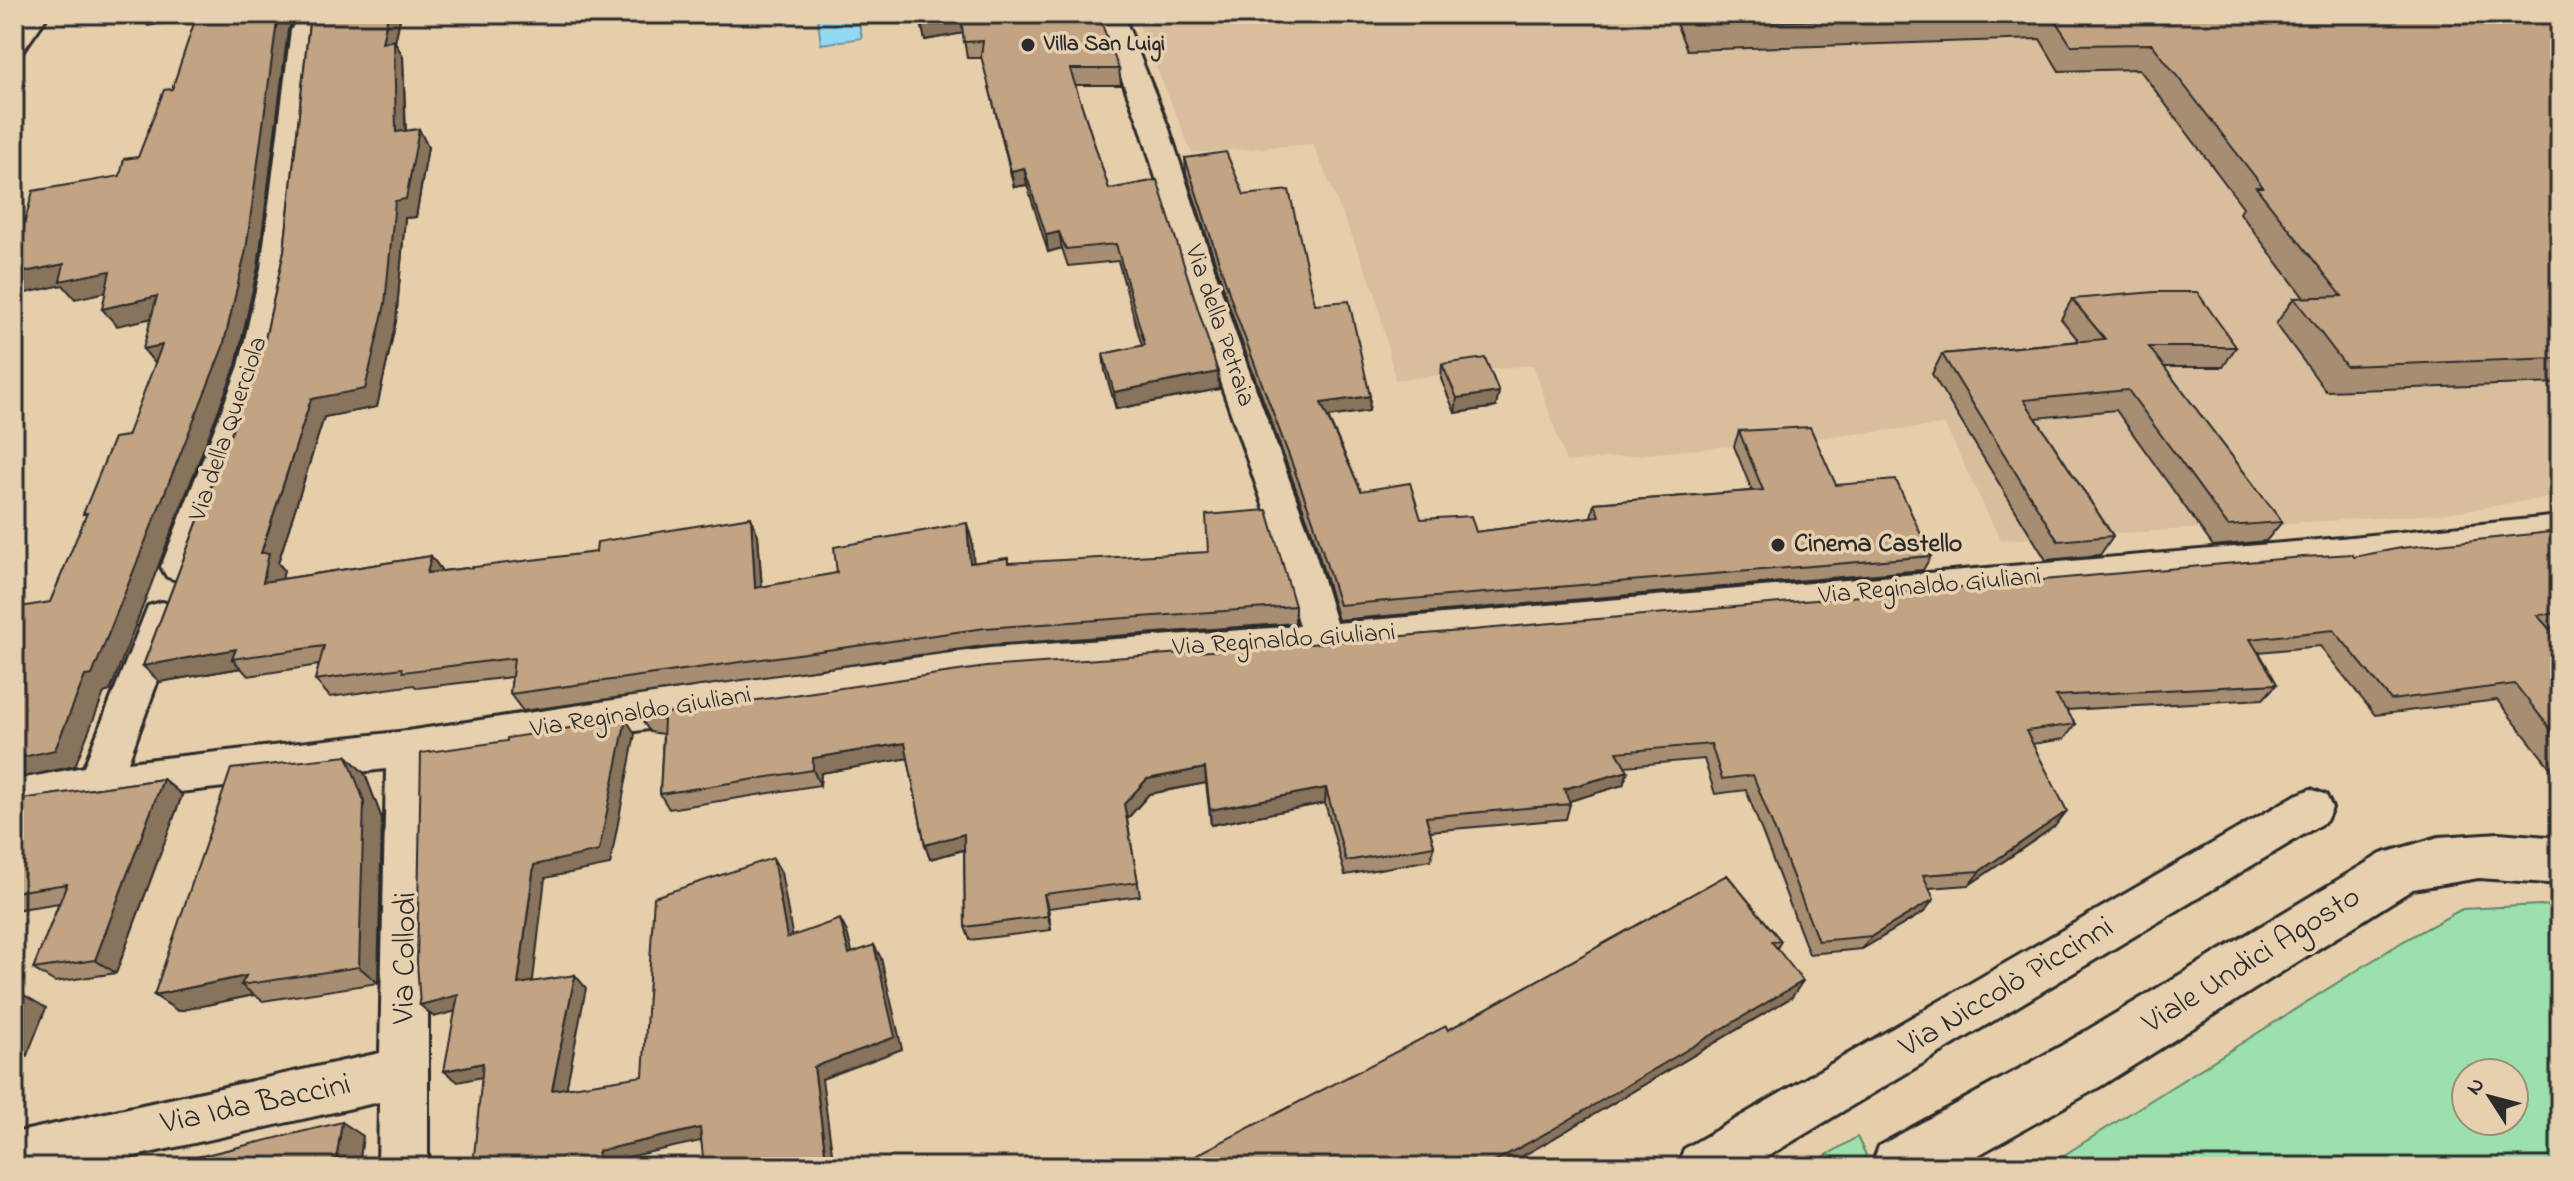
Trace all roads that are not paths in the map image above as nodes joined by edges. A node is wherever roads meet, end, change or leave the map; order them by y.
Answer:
1 (36, 14) edge
2 (313, 14) edge
3 (1110, 14) edge
4 (14, 45) edge
5 (2560, 530) edge
6 (1322, 640) junction
7 (407, 749) junction
8 (99, 783) junction
9 (14, 798) edge
10 (2311, 808) dead end
11 (2560, 861) edge
12 (404, 1072) junction
13 (1948, 1150) edge
14 (14, 1158) edge
15 (403, 1167) edge
16 (1702, 1167) edge
17 (1900, 1167) edge

1 - 4 street
2 - 8 street, Via della Querciola
3 - 6 street, Via della Petraia
5 - 6 street, Via Reginaldo Giuliani
6 - 7 street, Via Reginaldo Giuliani
7 - 8 street, Via Reginaldo Giuliani
7 - 12 street, Via Collodi
8 - 9 street, Via Reginaldo Giuliani
10 - 16 street, Via Niccolò Piccinni
11 - 13 main road, Viale Undici Agosto
12 - 14 street, Via Ida Baccini
12 - 15 street, Via Collodi
13 - 17 main road, Viale Undici Agosto

